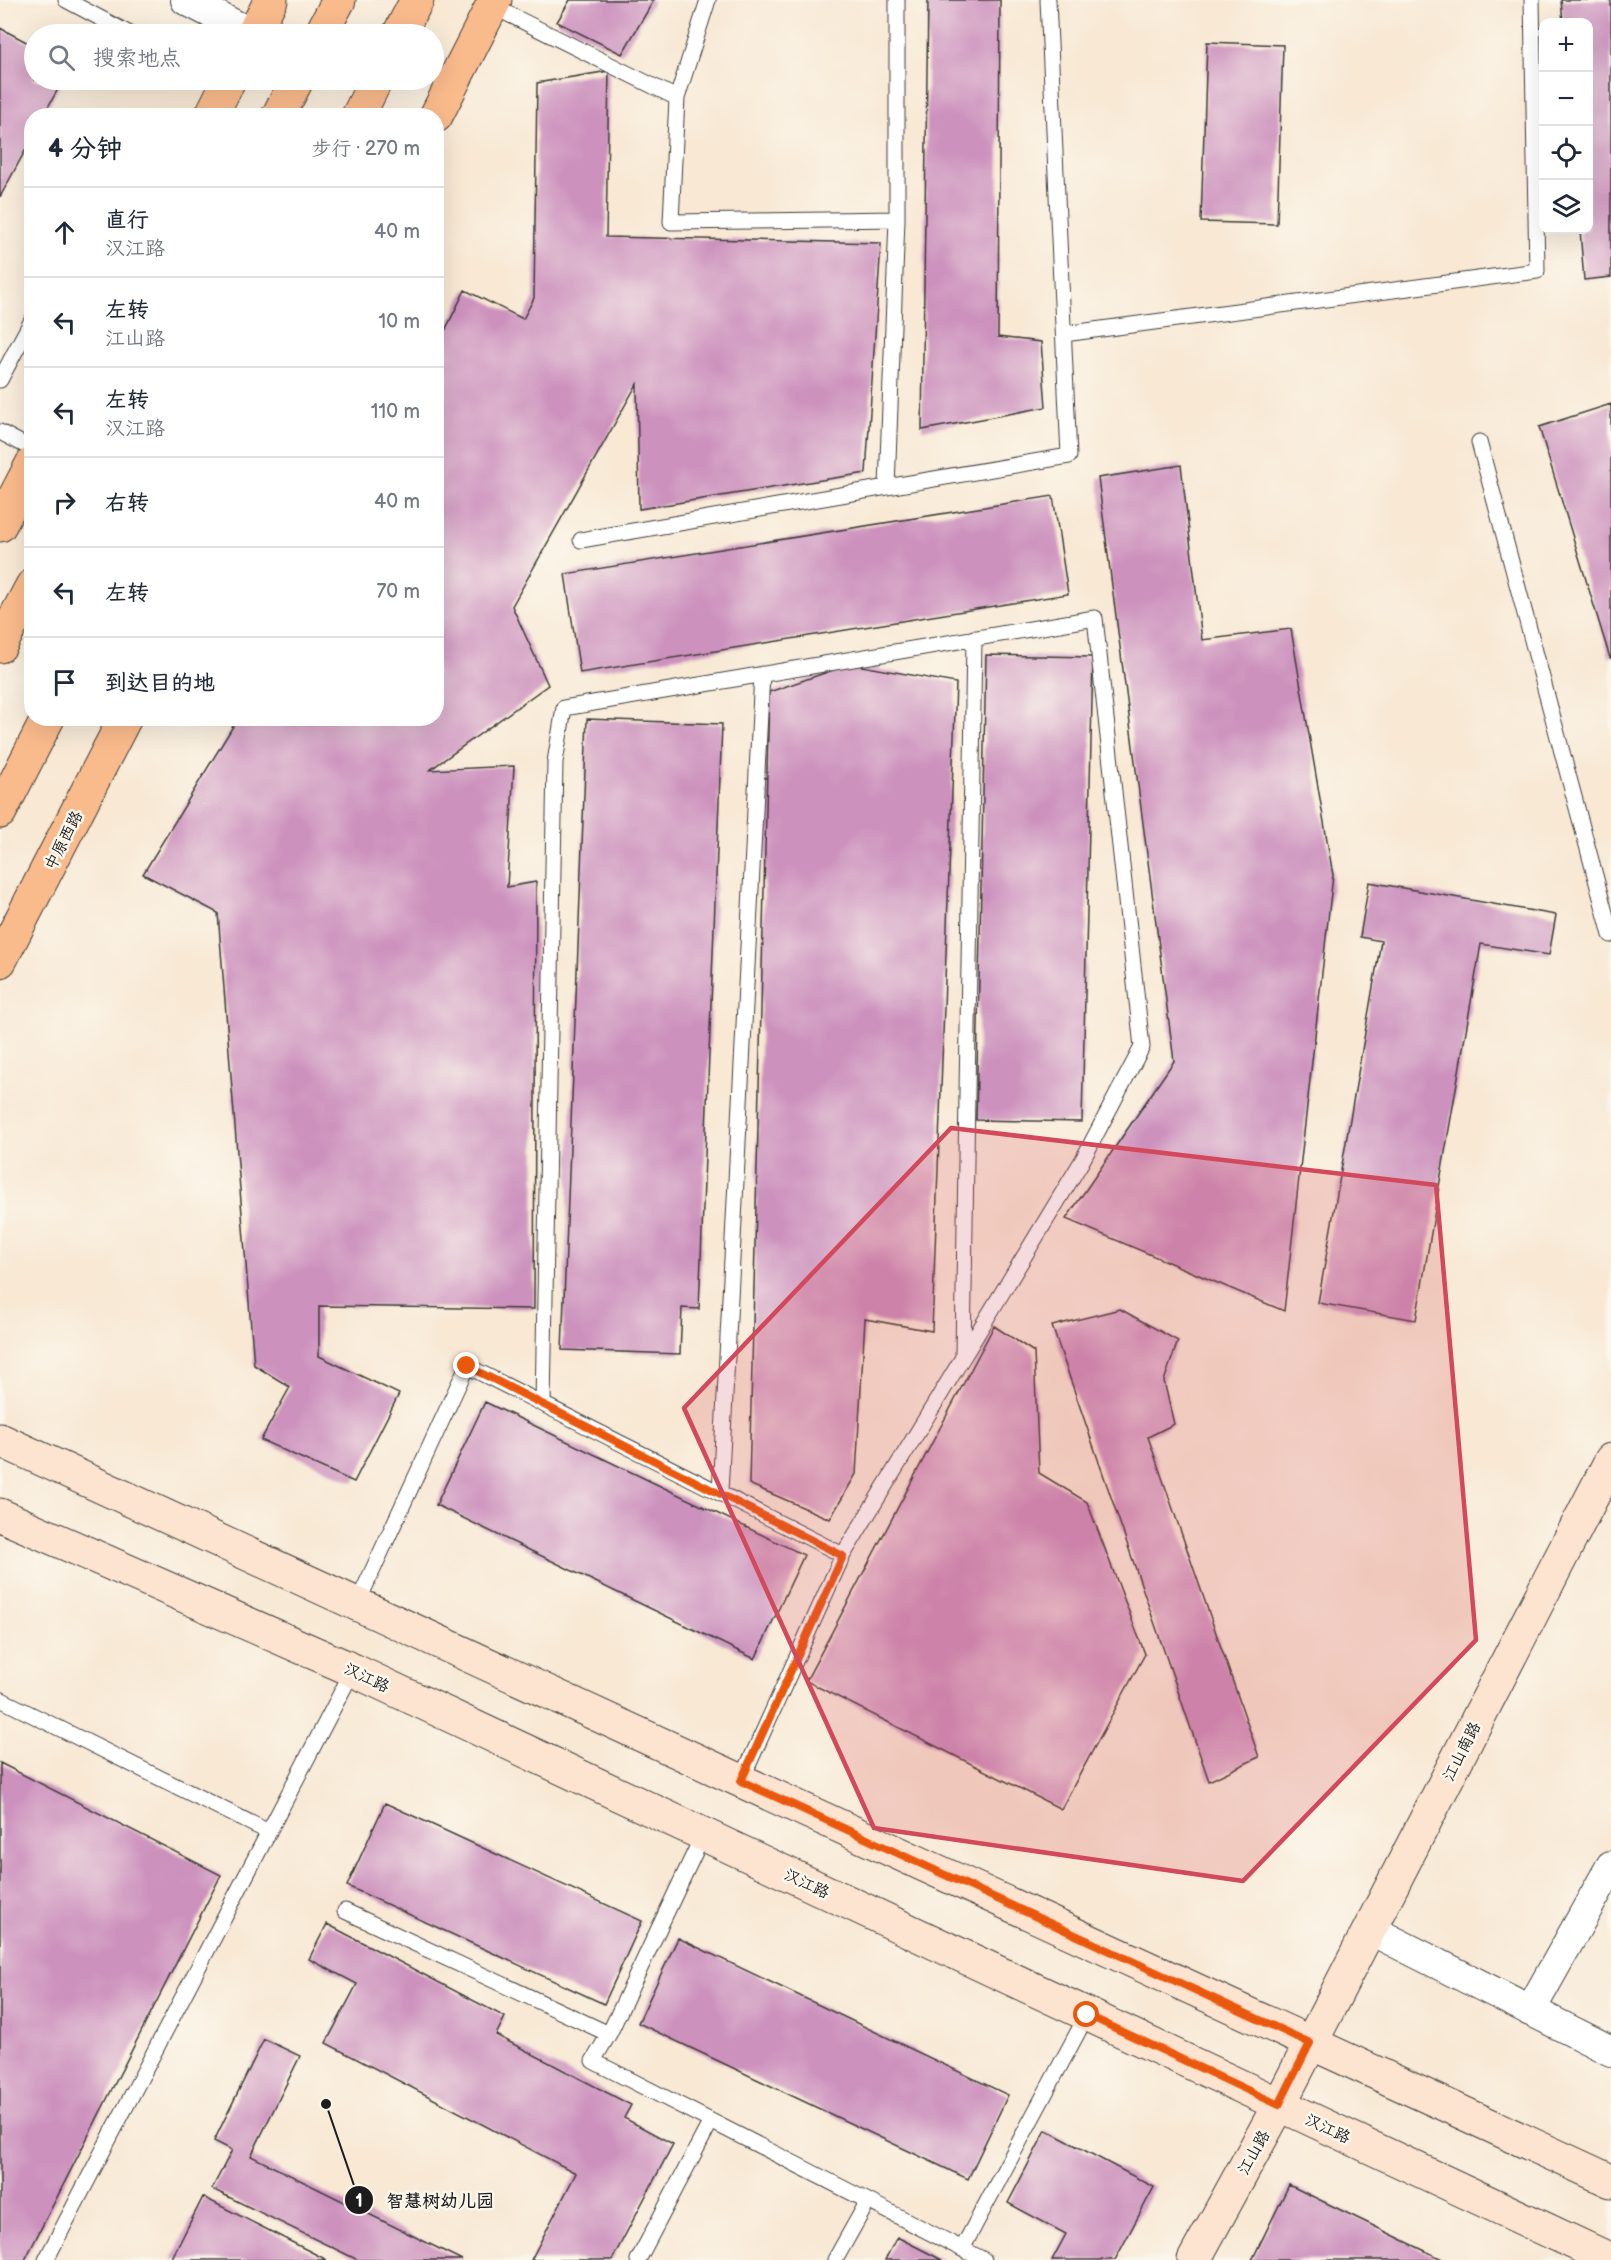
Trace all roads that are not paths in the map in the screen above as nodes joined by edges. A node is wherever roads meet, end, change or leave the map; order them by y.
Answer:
1 (66, 0) edge
2 (186, 0) edge
3 (271, 0) edge
4 (339, 0) edge
5 (417, 0) edge
6 (708, 0) edge
7 (897, 0) edge
8 (1048, 0) edge
9 (1532, 0) edge
10 (494, 3) edge
11 (111, 24) edge
12 (233, 24) edge
13 (258, 24) edge
14 (326, 24) edge
15 (404, 24) edge
16 (220, 90) edge
17 (292, 90) edge
18 (371, 90) edge
19 (677, 98) junction
20 (214, 108) edge
21 (282, 108) edge
22 (362, 108) edge
23 (440, 108) edge
24 (897, 219) junction
25 (1064, 334) junction
26 (24, 335) edge
27 (0, 380) edge
28 (0, 432) edge
29 (1479, 442) dead end
30 (24, 445) edge
31 (24, 479) edge
32 (887, 487) junction
33 (0, 525) edge
34 (581, 540) dead end
35 (24, 601) edge
36 (974, 638) junction
37 (0, 646) edge
38 (762, 674) junction
39 (44, 726) edge
40 (121, 726) edge
41 (0, 812) edge
42 (1611, 935) edge
43 (0, 961) edge
44 (963, 1357) junction
45 (543, 1404) junction
46 (0, 1440) edge
47 (1611, 1460) edge
48 (720, 1493) junction
49 (0, 1515) edge
50 (843, 1556) junction
51 (357, 1604) junction
52 (353, 1670) junction
53 (0, 1699) edge
54 (741, 1781) junction
55 (269, 1832) junction
56 (703, 1834) junction
57 (1611, 1866) edge
58 (345, 1911) dead end
59 (1369, 1929) junction
60 (1530, 2011) junction
61 (1087, 2015) junction
62 (609, 2034) junction
63 (1310, 2043) junction
64 (1611, 2052) edge
65 (1279, 2105) junction
66 (711, 2121) junction
67 (1611, 2181) edge
68 (868, 2201) junction
69 (962, 2249) junction
70 (46, 2260) edge
71 (638, 2260) edge
72 (835, 2260) edge
73 (984, 2260) edge
74 (1194, 2260) edge
75 (1611, 2260) edge

1 - 11 lane
2 - 12 street
3 - 13 main road
4 - 14 main road
5 - 15 main road
6 - 19 lane
7 - 24 lane
8 - 25 lane
9 - 25 lane
10 - 19 lane
10 - 23 main road
16 - 20 main road
17 - 21 main road
18 - 22 main road
19 - 24 lane
24 - 32 lane
25 - 32 lane
26 - 27 lane
28 - 30 lane
29 - 42 lane
31 - 33 main road
32 - 34 lane
35 - 37 main road
36 - 38 lane
36 - 44 lane
36 - 44 lane
38 - 45 lane
38 - 48 lane
39 - 41 main road
40 - 43 main road, 中原西路
44 - 50 lane
45 - 48 lane
45 - 51 lane
46 - 51 main road
47 - 59 main road, 江山南路
48 - 50 lane
49 - 52 main road, 汉江路
50 - 54 lane
51 - 54 main road
52 - 55 lane
52 - 56 main road, 汉江路
53 - 55 lane
54 - 63 main road
55 - 70 lane
56 - 61 main road, 汉江路
56 - 62 lane
57 - 60 street
58 - 62 lane
59 - 60 street
59 - 63 main road, 江山南路
60 - 64 street
61 - 65 main road, 汉江路
61 - 69 lane
62 - 66 lane
63 - 65 main road, 江山路
63 - 67 main road
65 - 74 main road, 江山路
65 - 75 main road, 汉江路
66 - 68 lane
66 - 71 lane
68 - 69 lane
68 - 72 lane
69 - 73 lane

